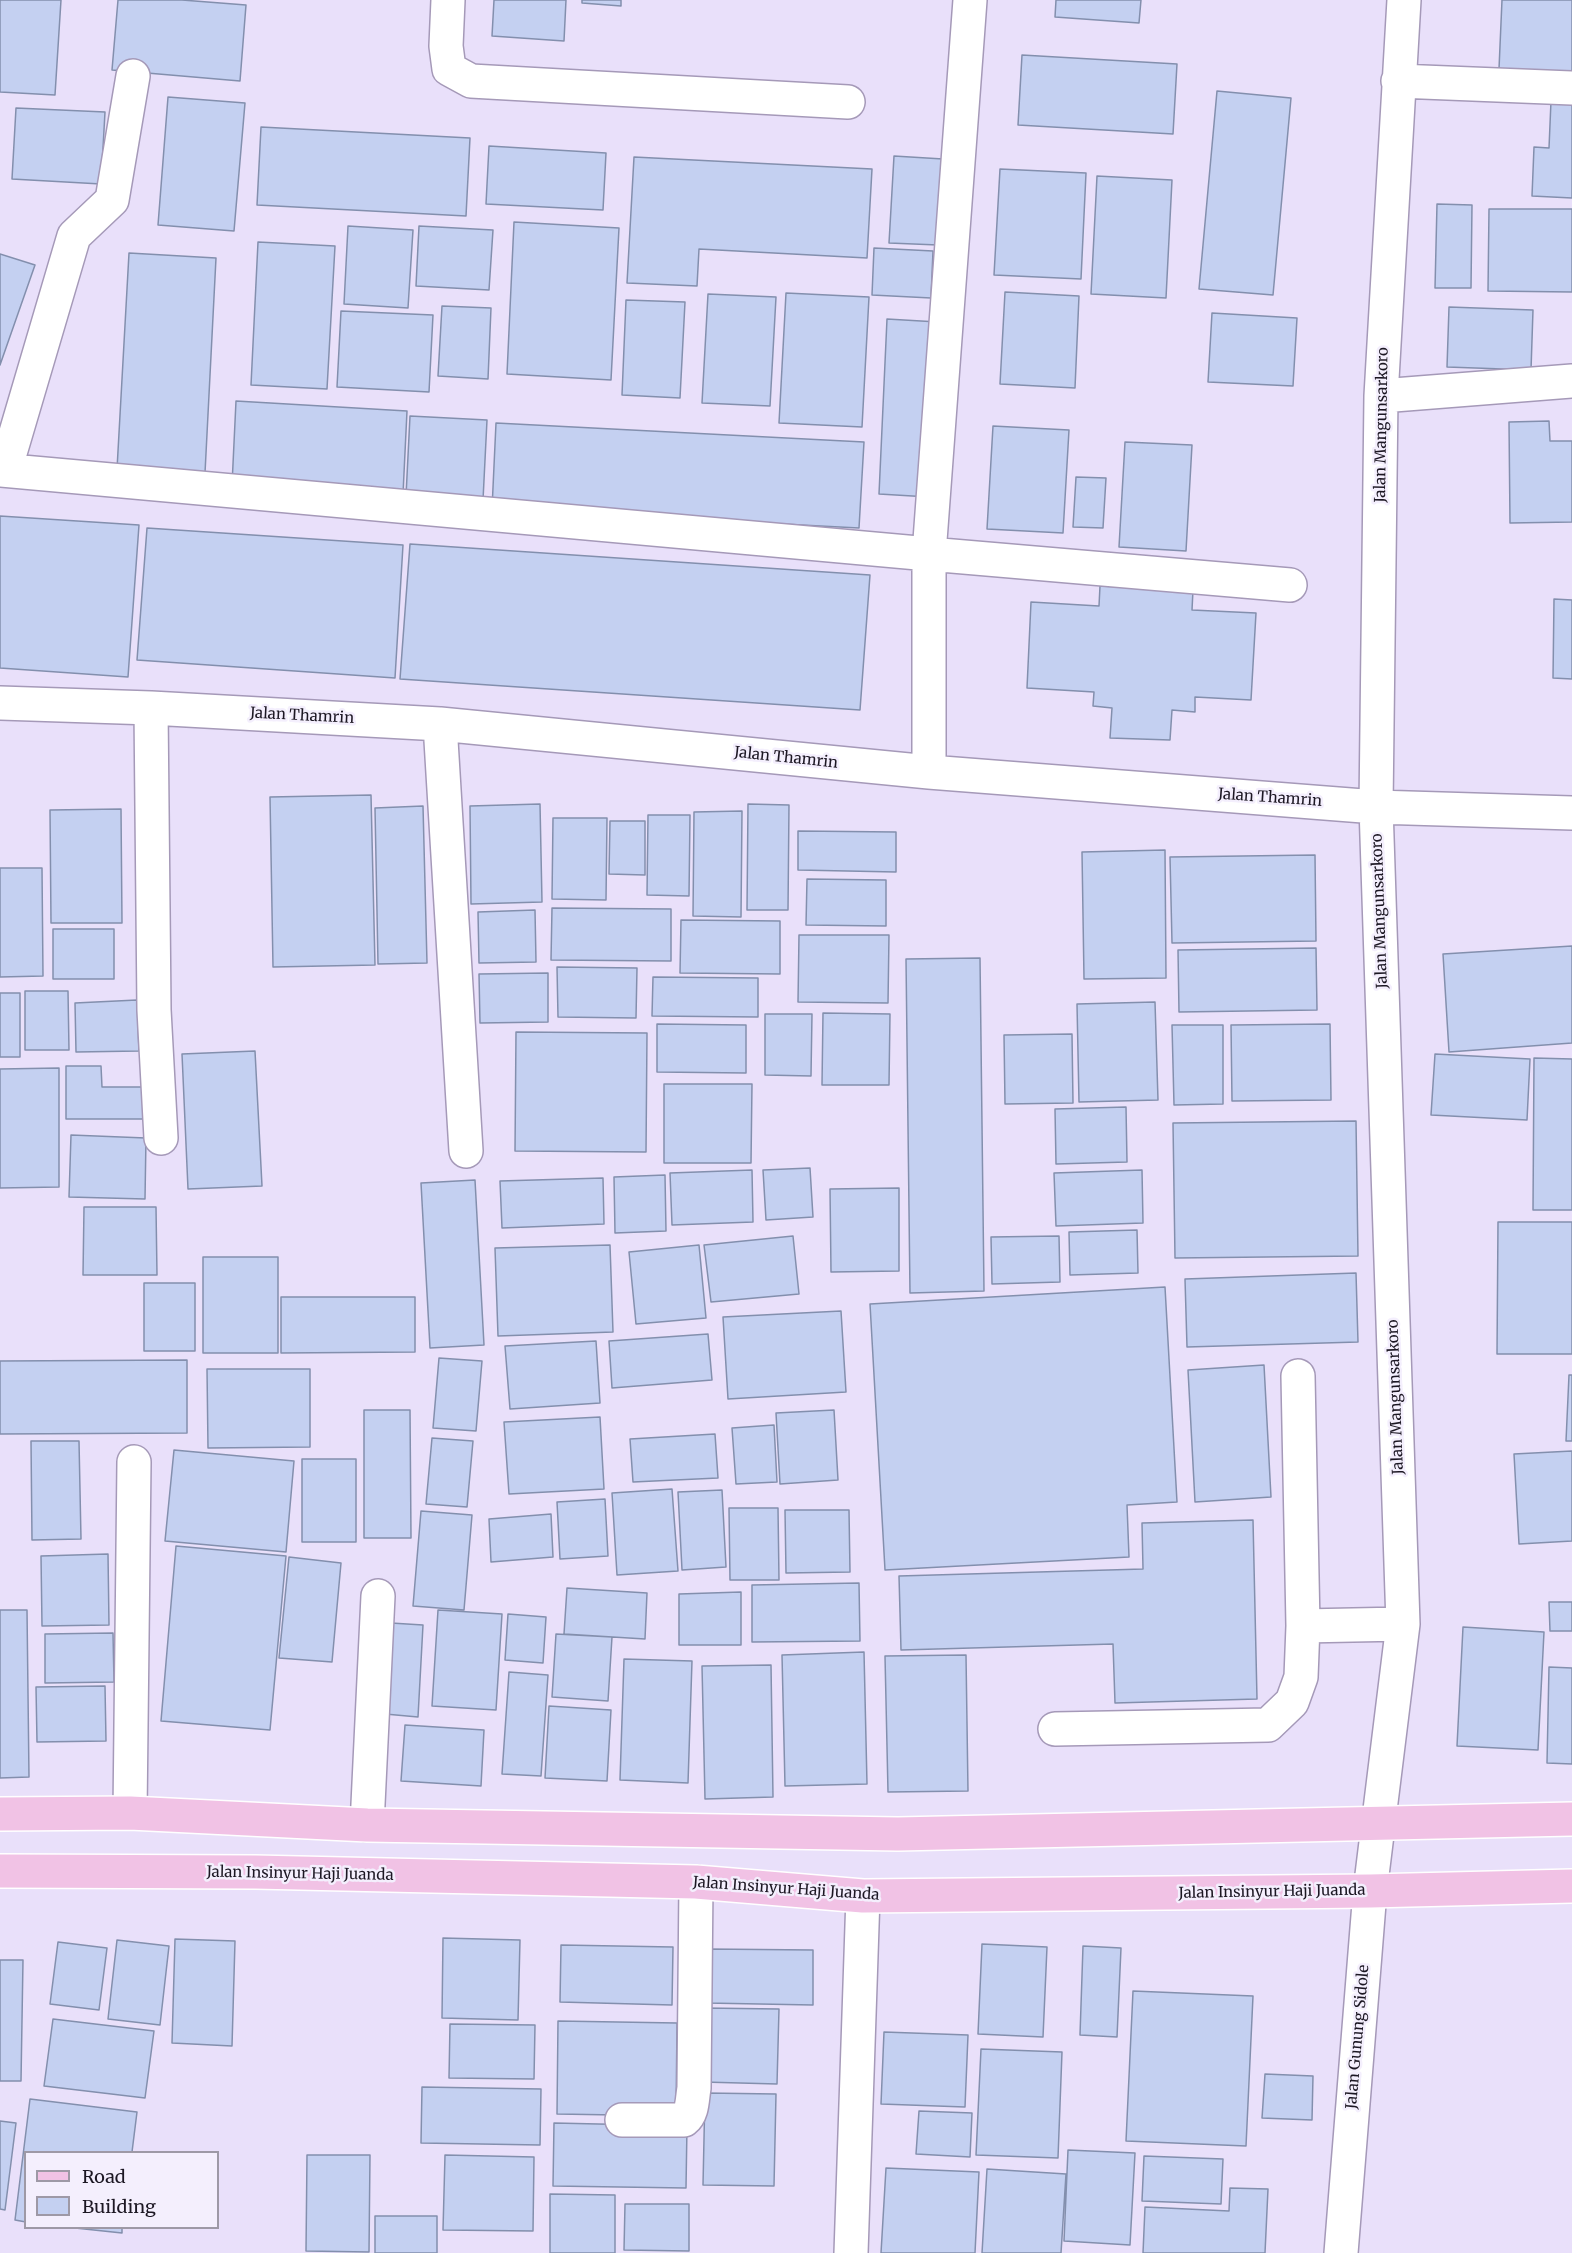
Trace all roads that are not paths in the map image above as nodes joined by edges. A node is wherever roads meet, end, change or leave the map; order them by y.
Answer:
1 (448, 0) edge
2 (970, 0) edge
3 (1404, 0) edge
4 (133, 76) dead end
5 (1398, 81) junction
6 (1572, 88) edge
7 (848, 102) dead end
8 (1572, 381) edge
9 (1382, 396) junction
10 (3, 470) edge
11 (929, 554) junction
12 (1290, 585) dead end
13 (0, 703) edge
14 (151, 708) junction
15 (440, 724) junction
16 (929, 772) junction
17 (1376, 807) junction
18 (1572, 813) edge
19 (161, 1138) dead end
20 (466, 1151) dead end
21 (1298, 1376) dead end
22 (134, 1462) dead end
23 (378, 1596) dead end
24 (1403, 1624) junction
25 (1303, 1626) junction
26 (1055, 1729) dead end
27 (130, 1813) junction
28 (0, 1814) edge
29 (1572, 1819) edge
30 (1378, 1821) junction
31 (367, 1824) junction
32 (0, 1871) edge
33 (696, 1882) junction
34 (1572, 1886) edge
35 (1371, 1891) junction
36 (863, 1896) junction
37 (622, 2120) dead end
38 (851, 2253) edge
39 (1341, 2253) edge

1 - 7 street
2 - 11 street
3 - 5 street, Jalan Mangunsarkoro
4 - 10 street
5 - 6 street
5 - 9 street, Jalan Mangunsarkoro
8 - 9 street
9 - 17 street, Jalan Mangunsarkoro
10 - 11 street
11 - 12 street
11 - 16 street
13 - 14 street, Jalan Thamrin
14 - 15 street, Jalan Thamrin
14 - 19 street
15 - 16 street, Jalan Thamrin
15 - 20 street
16 - 17 street, Jalan Thamrin
17 - 18 street, Jalan Thamrin
17 - 24 street, Jalan Mangunsarkoro
21 - 25 street
22 - 27 street
23 - 31 street
24 - 25 street
24 - 30 street, Jalan Mangunsarkoro
25 - 26 street
27 - 28 main road
27 - 31 main road
29 - 30 main road
30 - 31 main road
30 - 35 street, Jalan Gunung Sidole
32 - 33 main road, Jalan Insinyur Haji Juanda
33 - 36 main road, Jalan Insinyur Haji Juanda
33 - 37 street
34 - 35 main road, Jalan Insinyur Haji Juanda
35 - 36 main road, Jalan Insinyur Haji Juanda
35 - 39 street, Jalan Gunung Sidole
36 - 38 street

